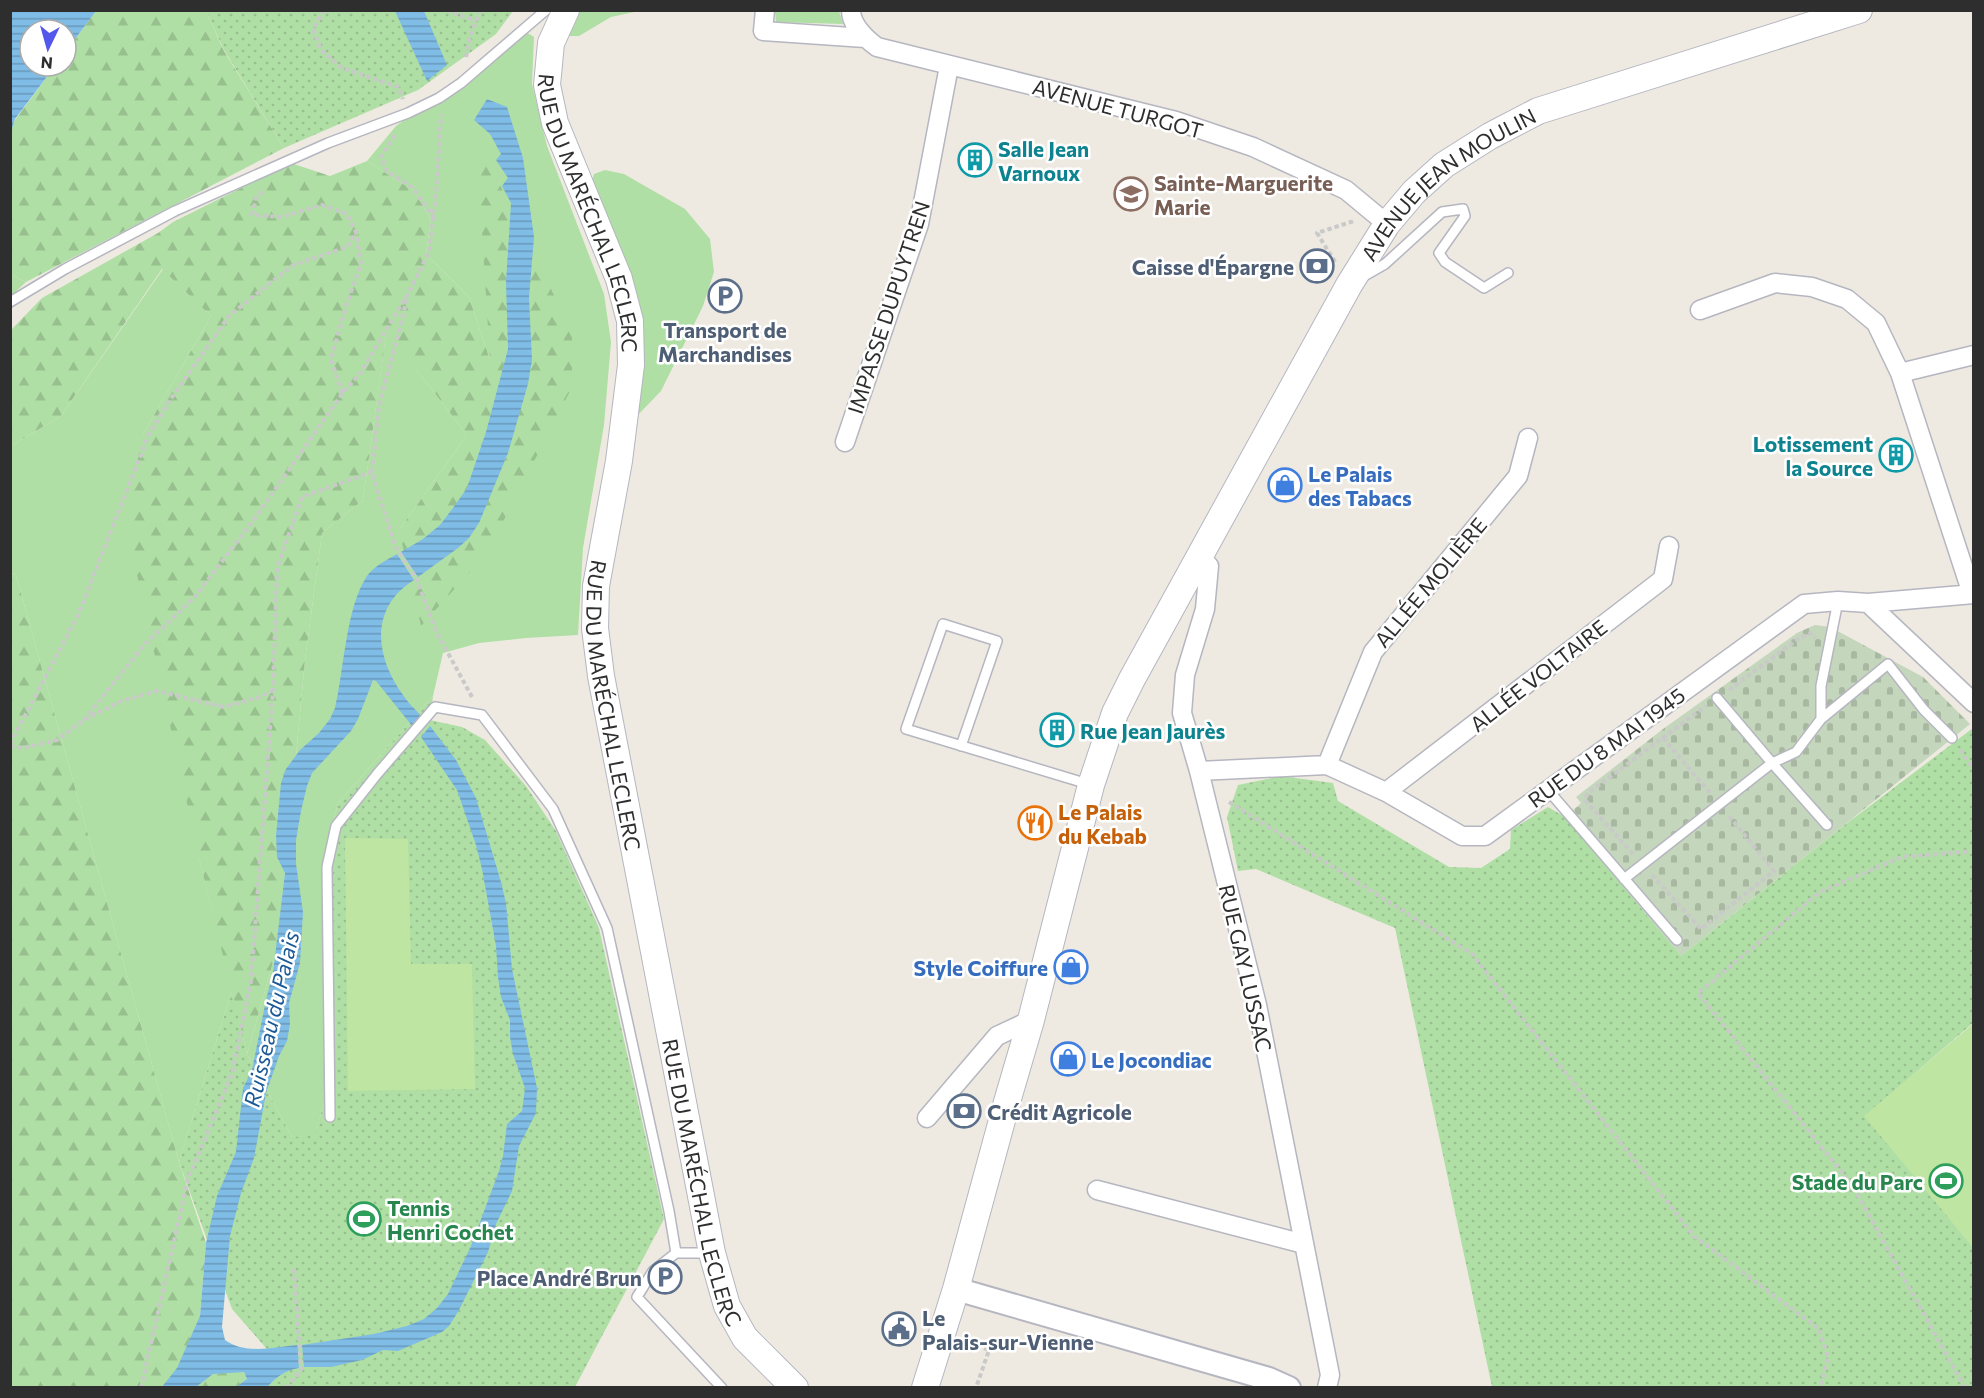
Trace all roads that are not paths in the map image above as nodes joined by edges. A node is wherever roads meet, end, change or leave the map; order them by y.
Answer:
1 (546, 10) edge
2 (566, 10) edge
3 (765, 10) edge
4 (851, 10) edge
5 (1859, 10) edge
6 (865, 38) junction
7 (949, 66) junction
8 (1387, 224) junction
9 (1508, 273) dead end
10 (1340, 279) junction
11 (10, 302) edge
12 (1700, 310) dead end
13 (1974, 355) edge
14 (1900, 373) junction
15 (1528, 438) dead end
16 (845, 442) dead end
17 (1669, 546) dead end
18 (1198, 556) junction
19 (1972, 594) edge
20 (1838, 601) junction
21 (1868, 603) junction
22 (1717, 698) road end
23 (1974, 703) edge
24 (1821, 719) junction
25 (1952, 738) road end
26 (961, 746) junction
27 (1772, 763) junction
28 (1327, 765) junction
29 (1199, 771) junction
30 (1090, 785) junction
31 (1548, 790) junction
32 (1386, 792) junction
33 (1827, 825) dead end
34 (1624, 879) junction
35 (1677, 940) dead end
36 (1031, 1020) junction
37 (330, 1117) dead end
38 (927, 1118) dead end
39 (1097, 1191) dead end
40 (1304, 1244) junction
41 (676, 1253) junction
42 (712, 1253) junction
43 (956, 1289) junction
44 (722, 1388) edge
45 (795, 1388) edge
46 (925, 1388) edge
47 (1289, 1388) edge
48 (1327, 1388) edge

1 - 11 lane
2 - 42 main road, RUE DU MARÉCHAL LECLERC
3 - 6 street
4 - 6 street
5 - 8 main road, AVENUE JEAN MOULIN
6 - 7 street, AVENUE TURGOT
7 - 8 street, AVENUE TURGOT
7 - 16 street, IMPASSE DUPUYTREN
8 - 10 main road, AVENUE JEAN MOULIN
9 - 10 lane
10 - 18 main road, AVENUE JEAN MOULIN
12 - 14 street
13 - 14 street
14 - 19 street
15 - 28 street, ALLÉE MOLIÈRE
17 - 32 street, ALLÉE VOLTAIRE
18 - 29 street, RUE GAY LUSSAC
18 - 30 main road
19 - 21 street, RUE DU 8 MAI 1945
20 - 21 street, RUE DU 8 MAI 1945
20 - 24 lane
20 - 31 street, RUE DU 8 MAI 1945
21 - 23 street
22 - 27 lane
24 - 25 lane
24 - 27 lane
26 - 26 lane
26 - 30 lane
27 - 33 lane
27 - 34 lane
28 - 29 street, RUE DU 8 MAI 1945
28 - 32 street, RUE DU 8 MAI 1945
29 - 40 street, RUE GAY LUSSAC
30 - 36 main road
31 - 32 street, RUE DU 8 MAI 1945
31 - 34 lane
34 - 35 lane
36 - 38 street
36 - 43 main road
37 - 41 lane
39 - 40 street
40 - 48 street, RUE GAY LUSSAC
41 - 42 lane
41 - 44 lane
42 - 45 main road, RUE DU MARÉCHAL LECLERC
43 - 46 main road
43 - 47 street

